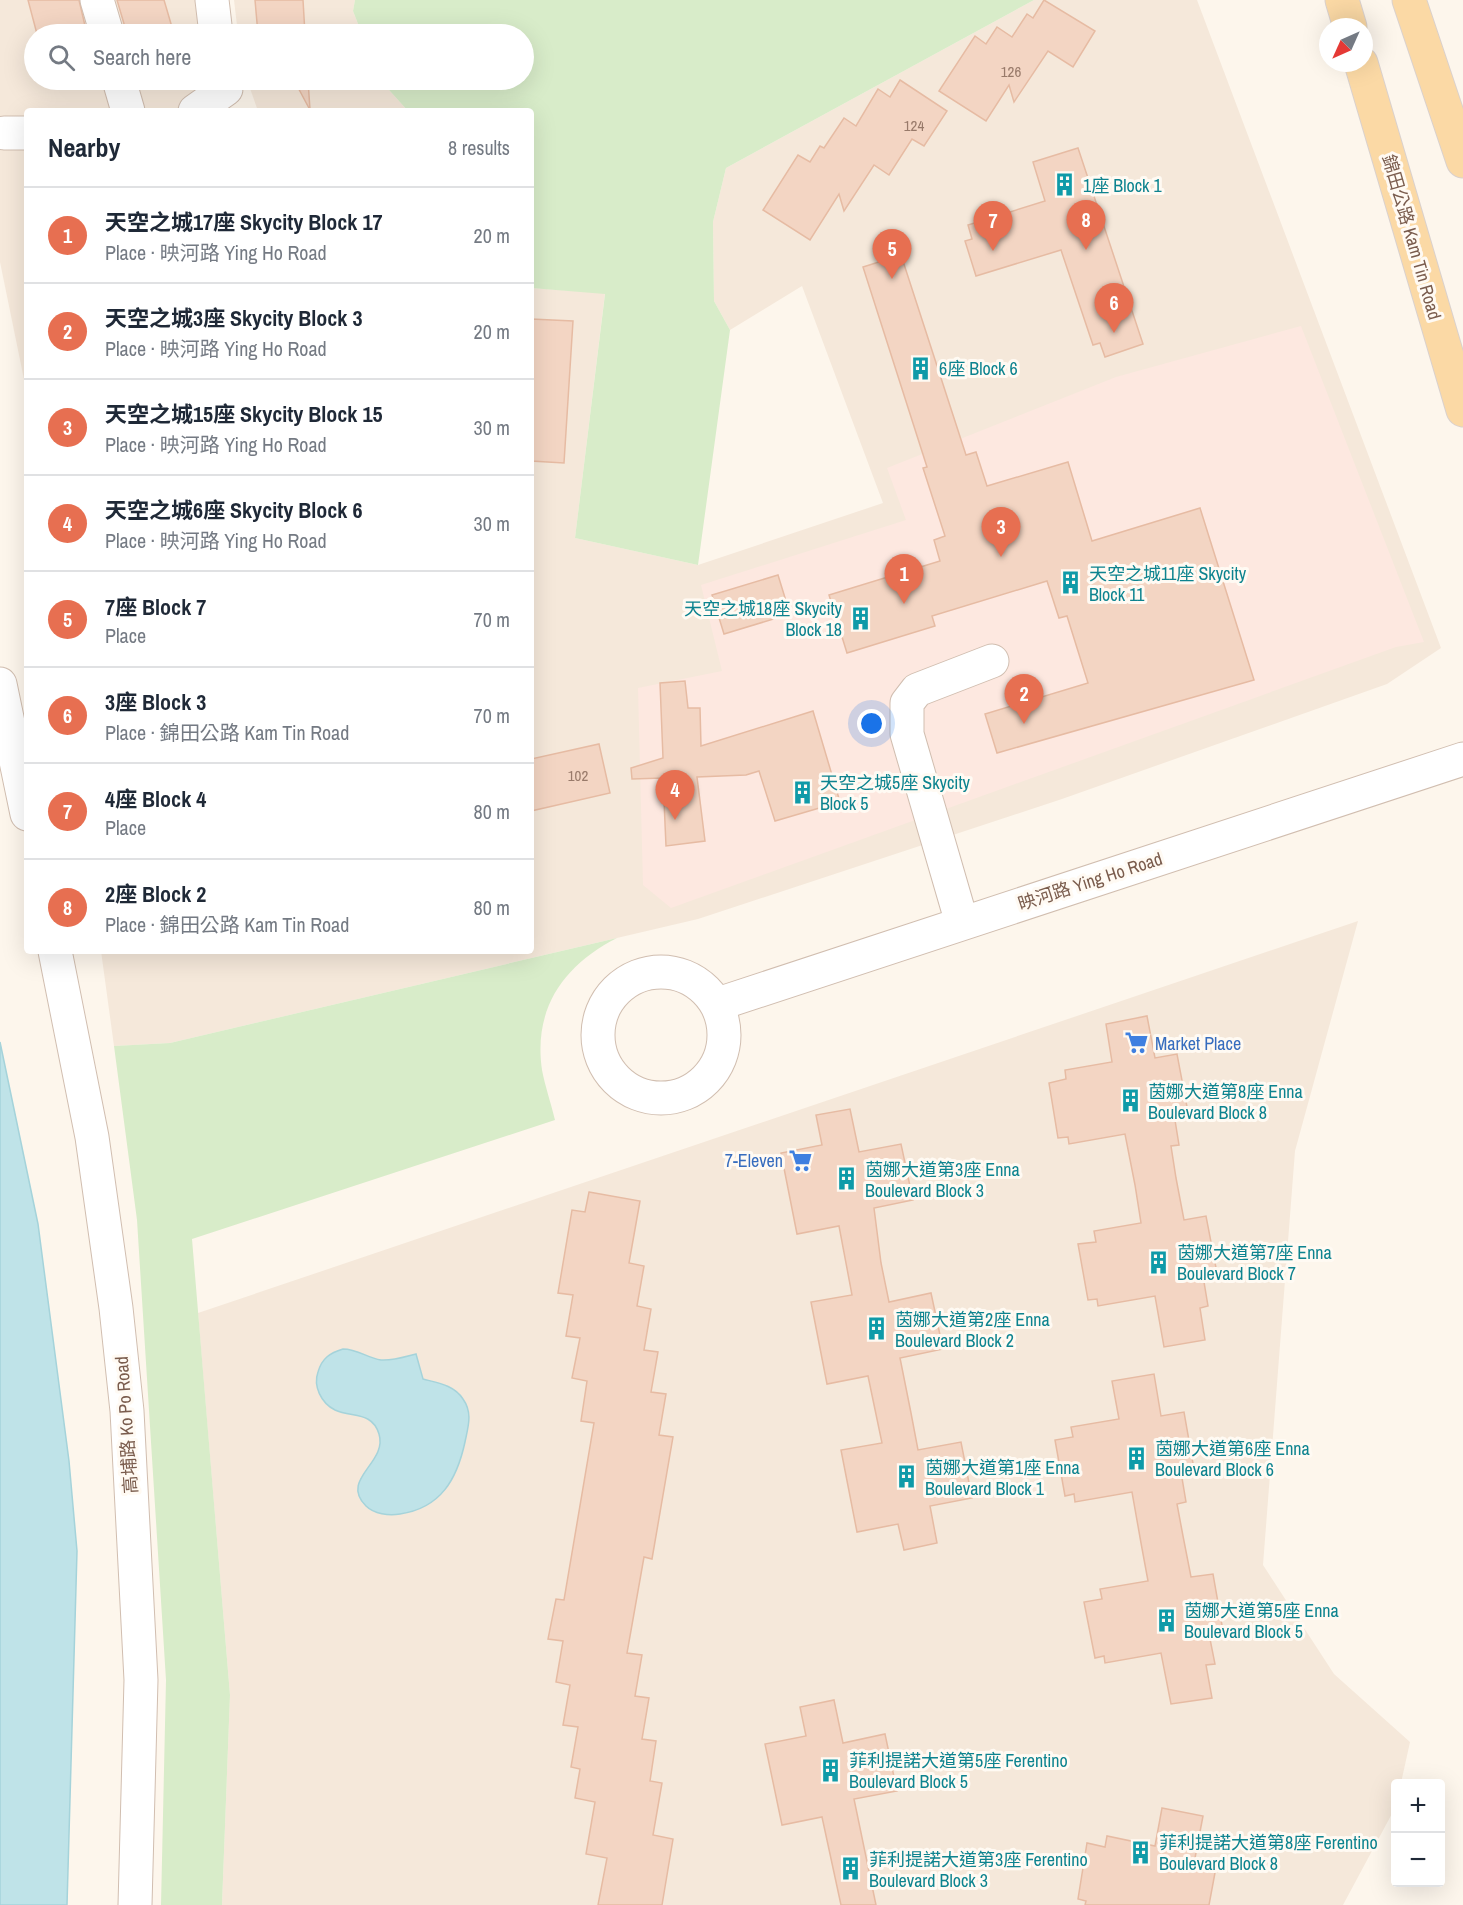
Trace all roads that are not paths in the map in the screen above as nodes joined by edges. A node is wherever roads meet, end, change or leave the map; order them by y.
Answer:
1 (97, 0) edge
2 (212, 0) edge
3 (1342, 0) edge
4 (1409, 0) edge
5 (1347, 18) edge
6 (103, 24) edge
7 (215, 24) edge
8 (1363, 72) edge
9 (122, 90) edge
10 (227, 93) edge
11 (127, 108) edge
12 (200, 108) edge
13 (1463, 161) edge
14 (1463, 410) edge
15 (992, 661) dead end
16 (0, 684) edge
17 (1463, 759) edge
18 (24, 800) edge
19 (962, 923) junction
20 (57, 954) edge
21 (718, 1004) dead end
22 (135, 1905) edge

1 - 6 street
2 - 7 street
3 - 5 main road
4 - 13 main road
8 - 14 main road, 錦田公路 Kam Tin Road
9 - 11 street
10 - 12 street
15 - 19 street
16 - 18 street
17 - 19 street, 映河路 Ying Ho Road
19 - 21 street, 映河路 Ying Ho Road
20 - 22 street, 高埔路 Ko Po Road

